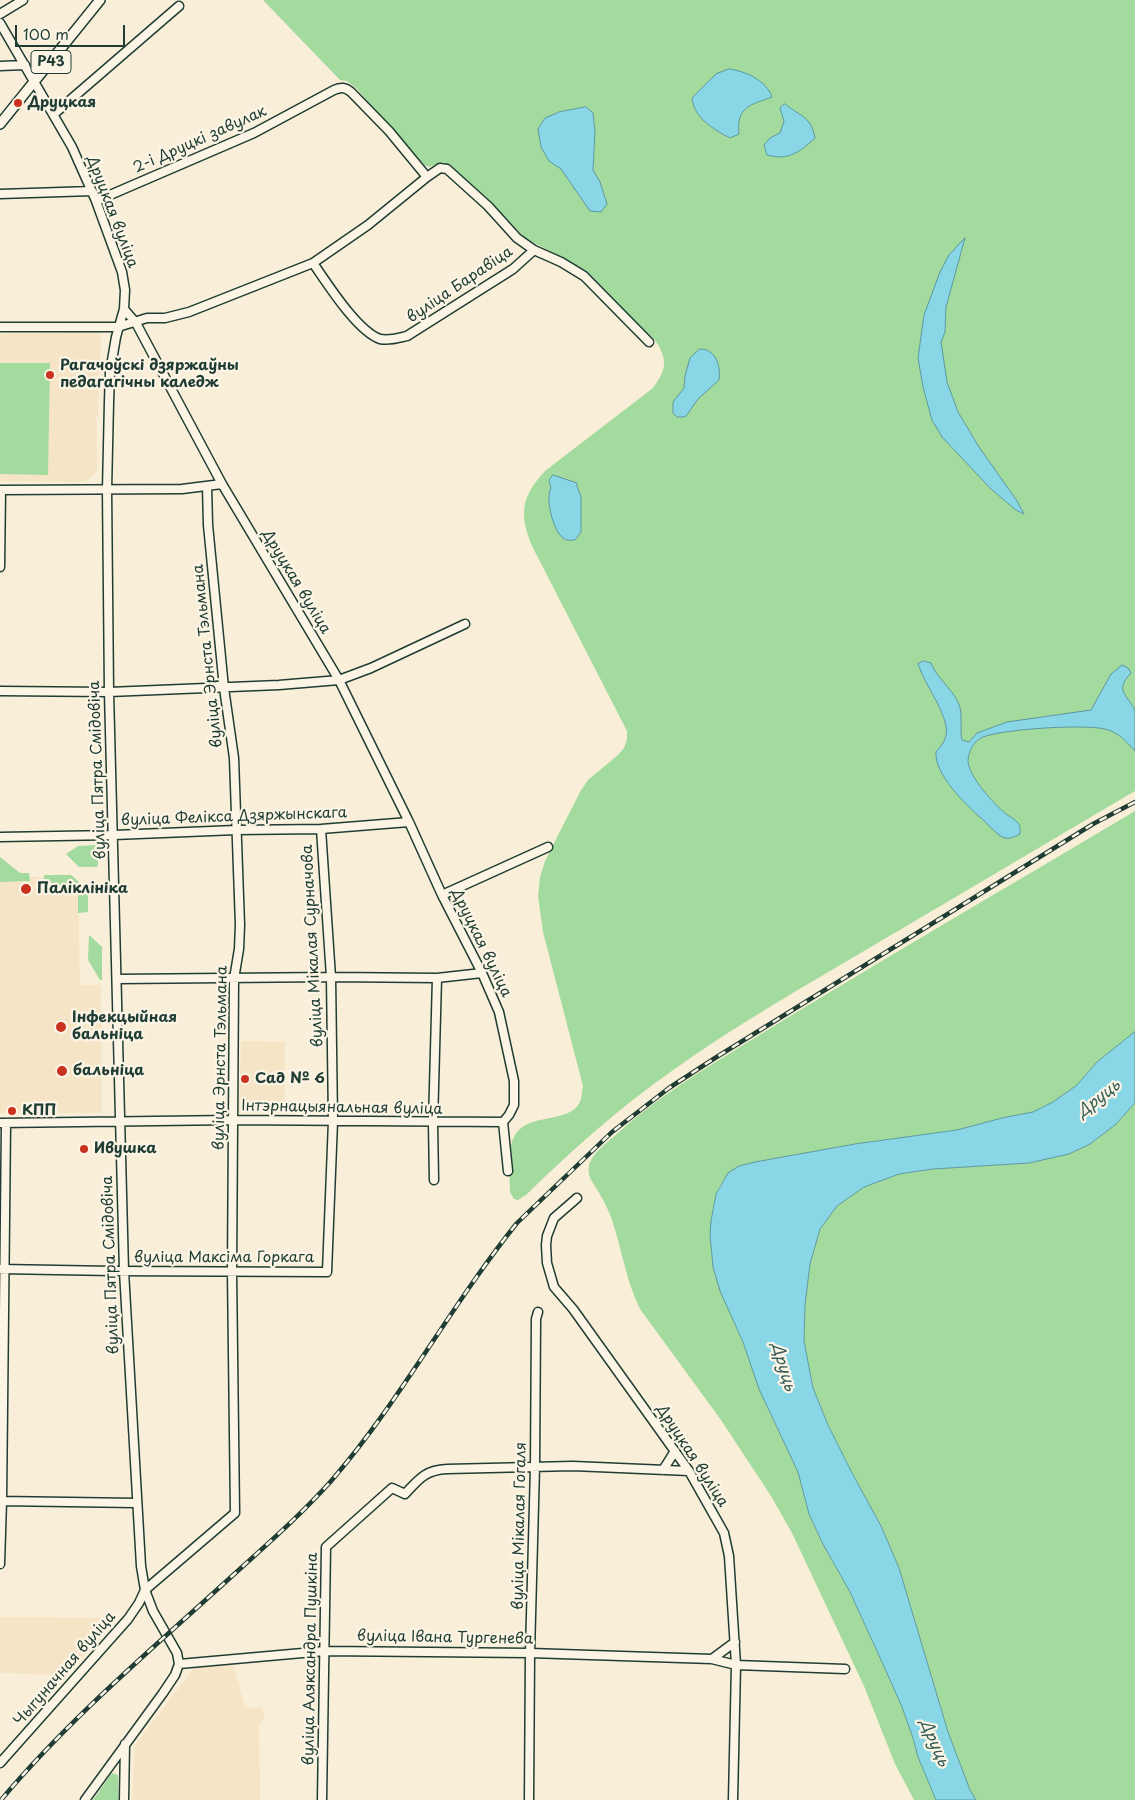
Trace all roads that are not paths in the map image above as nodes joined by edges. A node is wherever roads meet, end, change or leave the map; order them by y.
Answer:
1 (23, 0) edge
2 (100, 0) edge
3 (179, 6) dead end
4 (0, 14) edge
5 (0, 23) edge
6 (25, 65) junction
7 (0, 66) edge
8 (35, 82) junction
9 (54, 114) junction
10 (0, 124) edge
11 (427, 177) junction
12 (92, 191) junction
13 (0, 194) edge
14 (96, 201) junction
15 (534, 250) junction
16 (313, 263) junction
17 (124, 309) junction
18 (136, 323) junction
19 (0, 327) edge
20 (118, 327) junction
21 (649, 342) dead end
22 (222, 484) junction
23 (207, 486) junction
24 (0, 490) edge
25 (107, 490) junction
26 (0, 567) edge
27 (465, 624) dead end
28 (339, 680) junction
29 (224, 688) junction
30 (0, 691) edge
31 (109, 692) junction
32 (409, 822) junction
33 (321, 829) junction
34 (236, 830) junction
35 (114, 835) junction
36 (0, 837) edge
37 (548, 847) dead end
38 (442, 895) junction
39 (482, 973) junction
40 (331, 977) junction
41 (437, 978) junction
42 (117, 979) junction
43 (234, 979) junction
44 (233, 1120) junction
45 (333, 1121) junction
46 (120, 1122) junction
47 (503, 1122) junction
48 (3, 1123) edge
49 (433, 1123) junction
50 (508, 1171) dead end
51 (434, 1180) dead end
52 (576, 1198) dead end
53 (2, 1269) edge
54 (124, 1271) junction
55 (232, 1272) junction
56 (327, 1272) joint
57 (538, 1312) dead end
58 (675, 1451) junction
59 (536, 1467) junction
60 (663, 1470) junction
61 (689, 1471) junction
62 (1, 1501) edge
63 (136, 1503) junction
64 (0, 1564) edge
65 (146, 1590) junction
66 (735, 1642) junction
67 (325, 1651) junction
68 (530, 1653) junction
69 (712, 1659) junction
70 (179, 1664) junction
71 (736, 1665) junction
72 (845, 1669) dead end
73 (125, 1744) junction
74 (0, 1763) edge
75 (85, 1800) edge
76 (124, 1800) edge
77 (322, 1800) edge
78 (529, 1800) edge
79 (733, 1800) edge

1 - 4 street
2 - 8 main road, Р43
3 - 9 street
5 - 6 street, Друцкая вуліца
6 - 7 street
6 - 8 street, Друцкая вуліца
8 - 9 street, Друцкая вуліца
8 - 10 main road, Р43
9 - 12 street, Друцкая вуліца
11 - 14 street, 2-і Друцкі завулак
11 - 15 street, вуліца Баравіца
11 - 16 street
12 - 13 street
12 - 14 street, Друцкая вуліца
14 - 17 street, Друцкая вуліца
15 - 16 street, вуліца Баравіца
15 - 21 street, вуліца Баравіца
16 - 18 street
17 - 18 street, Друцкая вуліца
17 - 20 street, вуліца Пятра Смідовіча
18 - 20 street
18 - 22 street, Друцкая вуліца
19 - 20 street
20 - 25 street, вуліца Пятра Смідовіча
22 - 23 street
22 - 28 street, Друцкая вуліца
23 - 25 street
23 - 29 street, вуліца Эрнста Тэльмана
24 - 25 street
24 - 26 street
25 - 31 street, вуліца Пятра Смідовіча
27 - 28 street
28 - 29 street
28 - 32 street, Друцкая вуліца
29 - 31 street
29 - 34 street, вуліца Эрнста Тэльмана
30 - 31 street
31 - 35 street, вуліца Пятра Смідовіча
32 - 33 street, вуліца Фелікса Дзяржынскага
32 - 38 street, Друцкая вуліца
33 - 34 street, вуліца Фелікса Дзяржынскага
33 - 40 street, вуліца Мікалая Сурначова
34 - 35 street, вуліца Фелікса Дзяржынскага
34 - 43 street, вуліца Эрнста Тэльмана
35 - 36 street, вуліца Фелікса Дзяржынскага
35 - 42 street, вуліца Пятра Смідовіча
37 - 38 street
38 - 39 street, Друцкая вуліца
39 - 41 street
39 - 47 street, Друцкая вуліца
40 - 41 street
40 - 43 street
40 - 45 street, вуліца Мікалая Сурначова
41 - 49 street
42 - 43 street
42 - 46 street, вуліца Пятра Смідовіча
43 - 44 street, вуліца Эрнста Тэльмана
44 - 45 street, Інтэрнацыянальная вуліца
44 - 46 street, Інтэрнацыянальная вуліца
44 - 55 street, вуліца Эрнста Тэльмана
45 - 49 street, Інтэрнацыянальная вуліца
45 - 56 street, вуліца Мікалая Сурначова
46 - 48 street, Інтэрнацыянальная вуліца
46 - 54 street, вуліца Пятра Смідовіча
47 - 49 street, Інтэрнацыянальная вуліца
47 - 50 street
48 - 53 street
49 - 51 street
52 - 58 street, Друцкая вуліца
53 - 54 street, вуліца Максіма Горкага
53 - 62 street
54 - 55 street, вуліца Максіма Горкага
54 - 63 street, вуліца Пятра Смідовіча
55 - 56 street, вуліца Максіма Горкага
55 - 65 street, вуліца Эрнста Тэльмана
57 - 59 street, вуліца Мікалая Гогаля
58 - 60 street
58 - 61 street, Друцкая вуліца
59 - 60 street
59 - 67 street, вуліца Аляксандра Пушкіна
59 - 68 street, вуліца Мікалая Гогаля
60 - 61 street
61 - 66 street, Друцкая вуліца
62 - 63 street
62 - 64 street
63 - 65 street, вуліца Пятра Смідовіча
65 - 70 street, вуліца Пятра Смідовіча
65 - 74 street, Чыгуначная вуліца
66 - 69 street
66 - 71 street, Друцкая вуліца
67 - 68 street, вуліца Івана Тургенева
67 - 70 street, вуліца Івана Тургенева
67 - 77 street, вуліца Аляксандра Пушкіна
68 - 69 street, вуліца Івана Тургенева
68 - 78 street, вуліца Мікалая Гогаля
69 - 71 street, вуліца Івана Тургенева
70 - 73 street
71 - 72 street, вуліца Івана Тургенева
71 - 79 street, Друцкая вуліца
73 - 75 street
73 - 76 street

